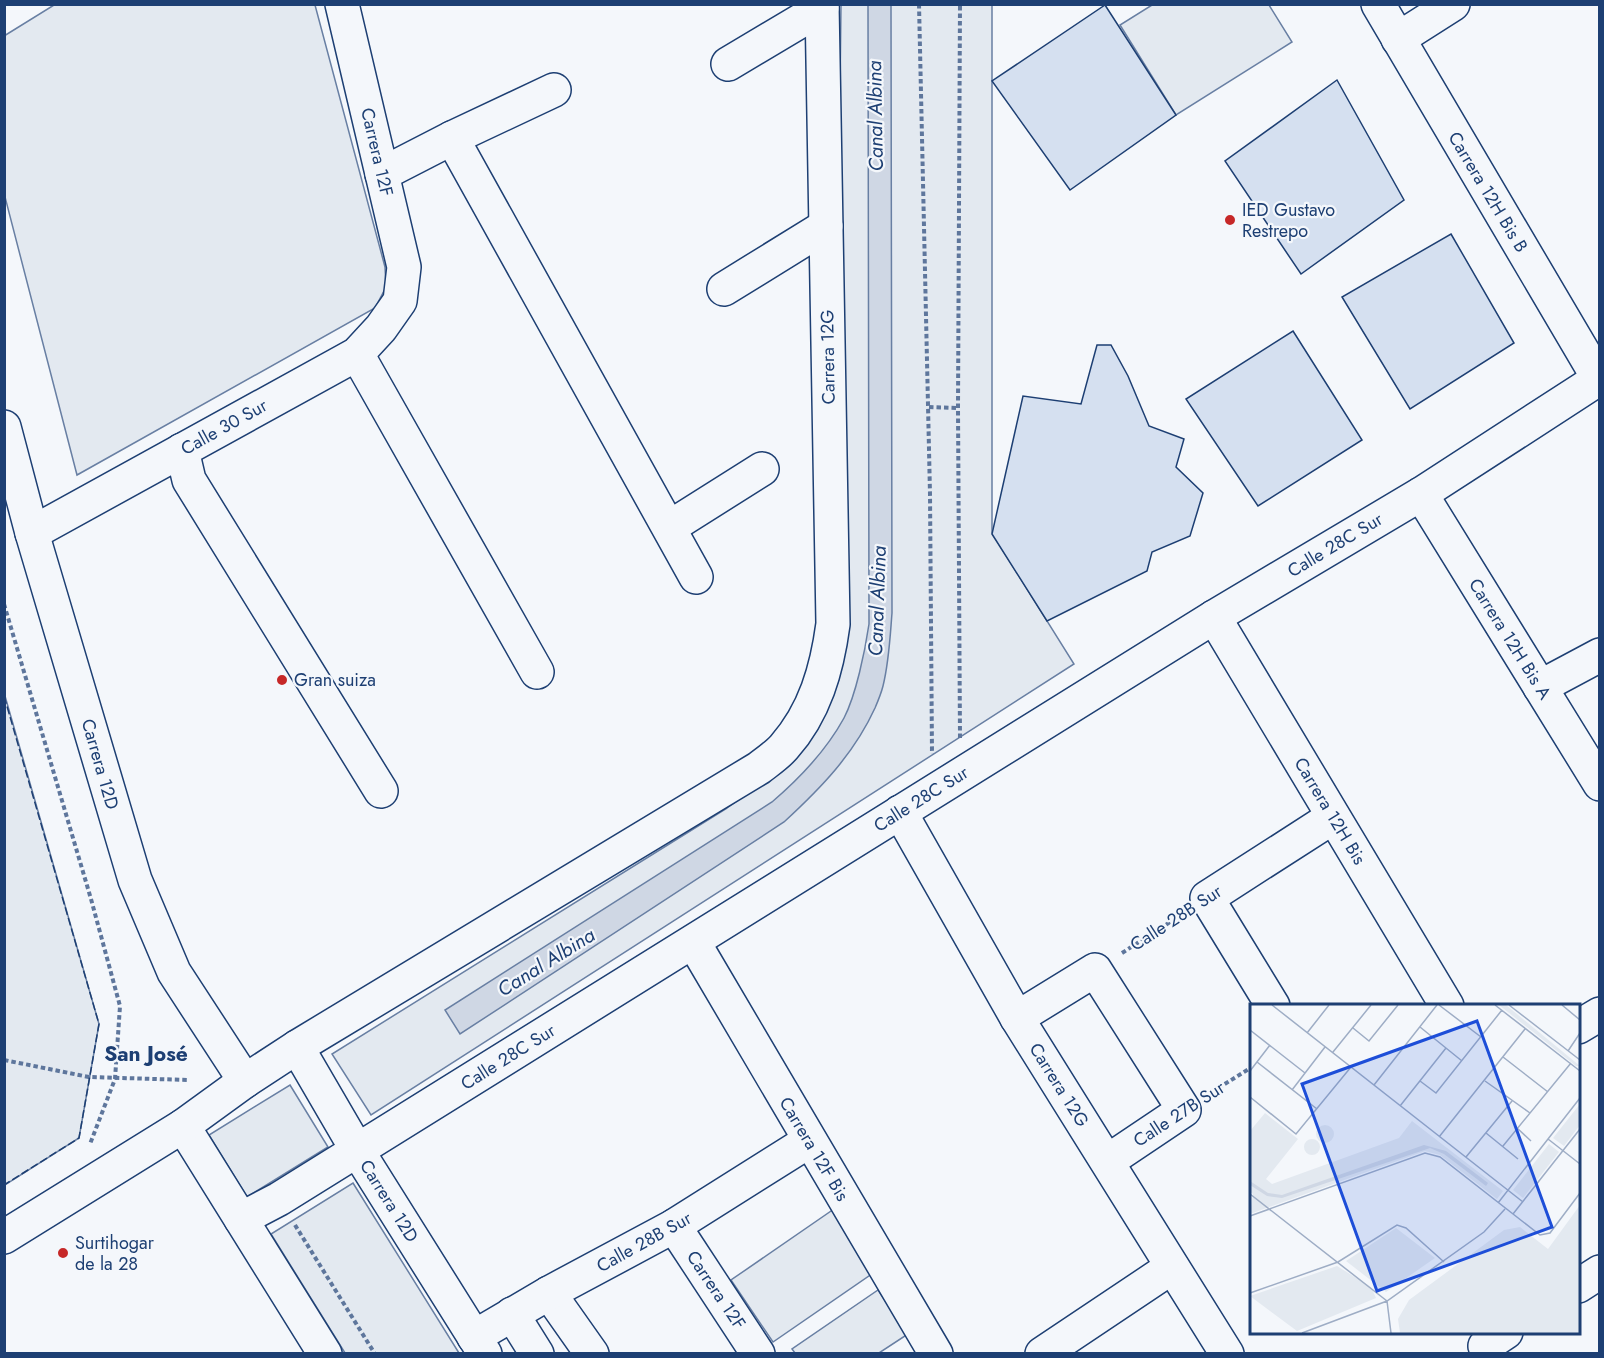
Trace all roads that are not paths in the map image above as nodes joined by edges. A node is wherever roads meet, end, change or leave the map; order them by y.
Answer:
1 (342, 4) edge
2 (1378, 4) edge
3 (1453, 4) edge
4 (822, 6) edge
5 (1398, 39) junction
6 (728, 64) dead end
7 (554, 90) dead end
8 (452, 138) junction
9 (382, 174) junction
10 (826, 226) junction
11 (724, 289) dead end
12 (400, 301) joint
13 (357, 354) junction
14 (1599, 378) edge
15 (4, 427) edge
16 (183, 450) junction
17 (762, 469) dead end
18 (1421, 494) junction
19 (670, 527) junction
20 (32, 533) junction
21 (696, 577) dead end
22 (1214, 617) junction
23 (1599, 655) edge
24 (537, 672) dead end
25 (1540, 687) junction
26 (1599, 784) edge
27 (381, 791) dead end
28 (900, 812) junction
29 (1334, 817) junction
30 (694, 943) junction
31 (1272, 1004) edge
32 (1446, 1004) edge
33 (1599, 1014) edge
34 (1017, 1018) junction
35 (1580, 1026) edge
36 (297, 1047) junction
37 (245, 1081) junction
38 (183, 1126) junction
39 (809, 1141) junction
40 (357, 1150) junction
41 (1108, 1161) junction
42 (241, 1219) junction
43 (674, 1226) junction
44 (4, 1237) edge
45 (1172, 1268) junction
46 (1599, 1272) edge
47 (1580, 1285) edge
48 (549, 1293) junction
49 (512, 1314) junction
50 (480, 1345) edge
51 (325, 1353) edge
52 (537, 1353) edge
53 (592, 1353) edge
54 (758, 1353) edge
55 (936, 1353) edge
56 (1041, 1353) edge
57 (1227, 1353) edge

1 - 9 street, Carrera 12F
2 - 5 street, Carrera 12H Bis B
3 - 5 street
4 - 6 street
4 - 10 street, Carrera 12G
5 - 14 street, Carrera 12H Bis B
7 - 8 street
8 - 9 street
8 - 19 street
9 - 12 street, Carrera 12F
10 - 11 street
10 - 36 street, Carrera 12G
12 - 13 street, Calle 30 Sur
13 - 16 street, Calle 30 Sur
13 - 24 street
14 - 18 street, Calle 28C Sur
15 - 20 street, Carrera 12D
16 - 20 street, Calle 30 Sur
16 - 27 street
17 - 19 street
18 - 22 street, Calle 28C Sur
18 - 25 street, Carrera 12H Bis A
19 - 21 street
20 - 37 street, Carrera 12D
22 - 28 street, Calle 28C Sur
22 - 29 street, Carrera 12H Bis
23 - 25 street
25 - 26 street, Carrera 12H Bis A
28 - 30 street, Calle 28C Sur
28 - 34 street, Carrera 12G
29 - 31 street, Calle 28B Sur
29 - 32 street, Carrera 12H Bis
30 - 39 street, Carrera 12F Bis
30 - 40 street, Calle 28C Sur
33 - 35 street
34 - 41 street, Carrera 12G
34 - 41 street, Calle 27B Sur
36 - 37 street
36 - 40 street, Carrera 12D
37 - 38 street
38 - 42 street
38 - 44 street
39 - 43 street, Calle 28B Sur
39 - 55 street, Carrera 12F Bis
40 - 42 street, Calle 28C Sur
40 - 50 street, Carrera 12D
41 - 45 street, Carrera 12G
42 - 51 street
43 - 48 street, Calle 28B Sur
43 - 54 street, Carrera 12F
45 - 56 street
45 - 57 street, Carrera 12G
46 - 47 street
48 - 49 street, Calle 28B Sur
48 - 53 street
49 - 50 street, Calle 28B Sur
49 - 52 street

